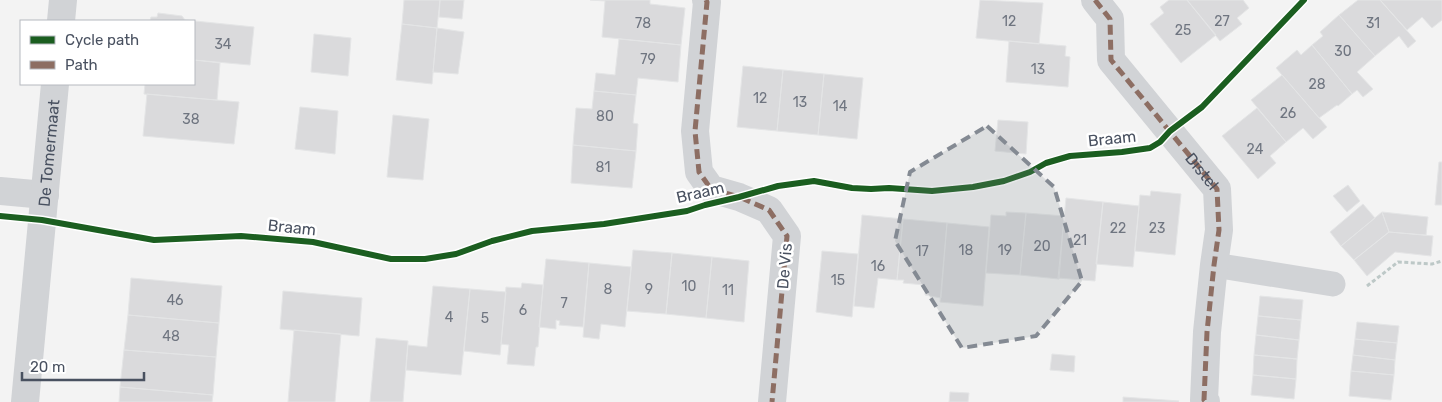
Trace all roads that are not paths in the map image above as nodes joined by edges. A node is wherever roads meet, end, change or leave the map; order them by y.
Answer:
1 (63, 0) edge
2 (706, 0) edge
3 (1095, 0) edge
4 (61, 20) edge
5 (56, 85) edge
6 (0, 191) edge
7 (45, 195) junction
8 (1214, 265) junction
9 (1333, 284) road end
10 (25, 402) edge
11 (772, 402) edge
12 (1206, 402) edge

1 - 4 street
2 - 11 street, De Vis
3 - 8 street, Distel
5 - 7 street, De Tomermaat
6 - 7 street
7 - 10 street, De Tomermaat
8 - 9 lane
8 - 12 street, Distel

